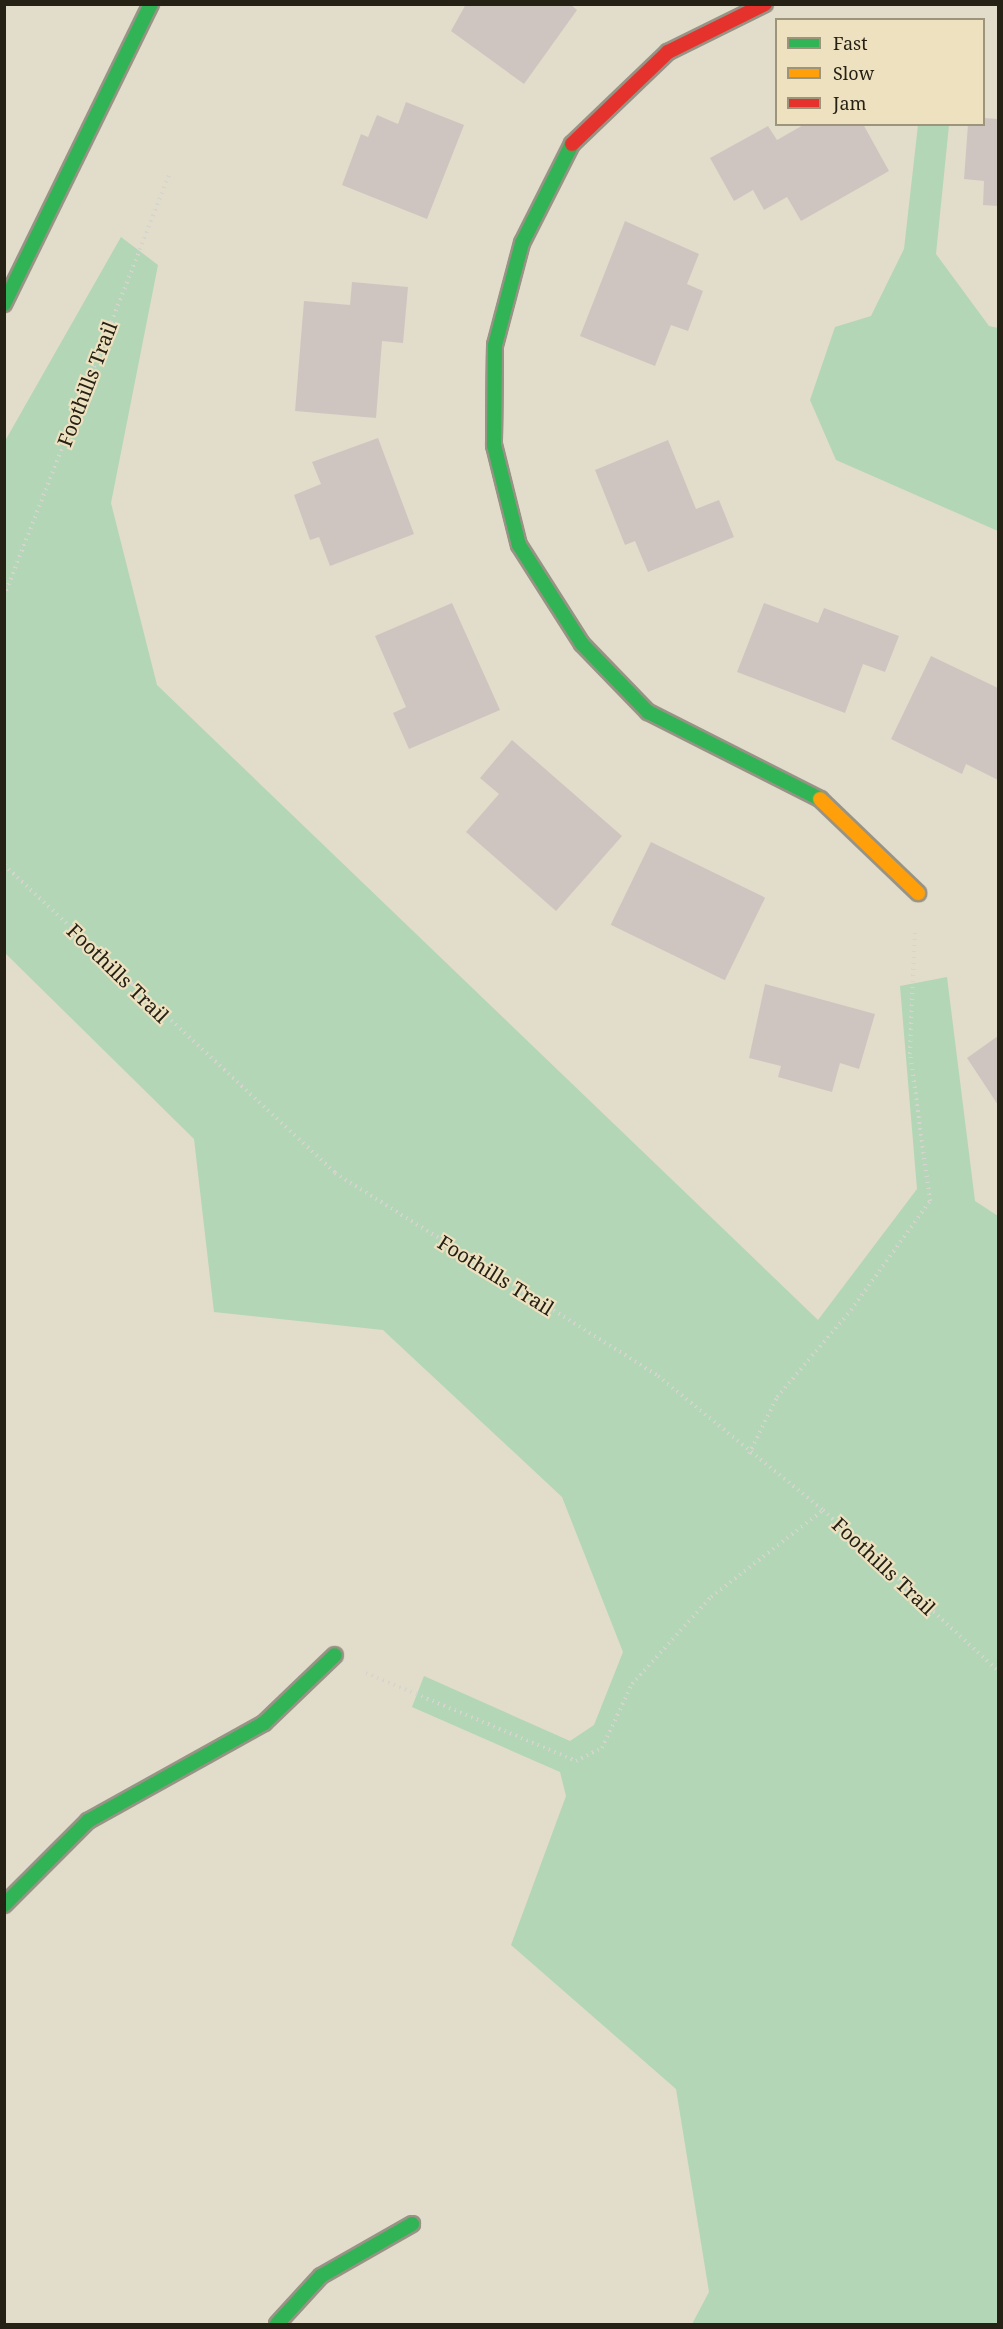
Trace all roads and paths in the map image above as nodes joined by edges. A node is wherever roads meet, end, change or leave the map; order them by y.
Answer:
1 (151, 4) edge
2 (765, 4) edge
3 (170, 172) dead end
4 (4, 304) edge
5 (4, 596) edge
6 (4, 866) edge
7 (918, 893) joint
8 (749, 1454) junction
9 (823, 1510) junction
10 (335, 1655) joint
11 (999, 1671) edge
12 (4, 1905) edge
13 (412, 2224) dead end
14 (277, 2325) edge

1 - 4 street
2 - 7 street
3 - 5 path, Foothills Trail
6 - 8 path, Foothills Trail
7 - 8 path
8 - 9 path, Foothills Trail
9 - 10 path
9 - 11 path, Foothills Trail
10 - 12 street
13 - 14 street

